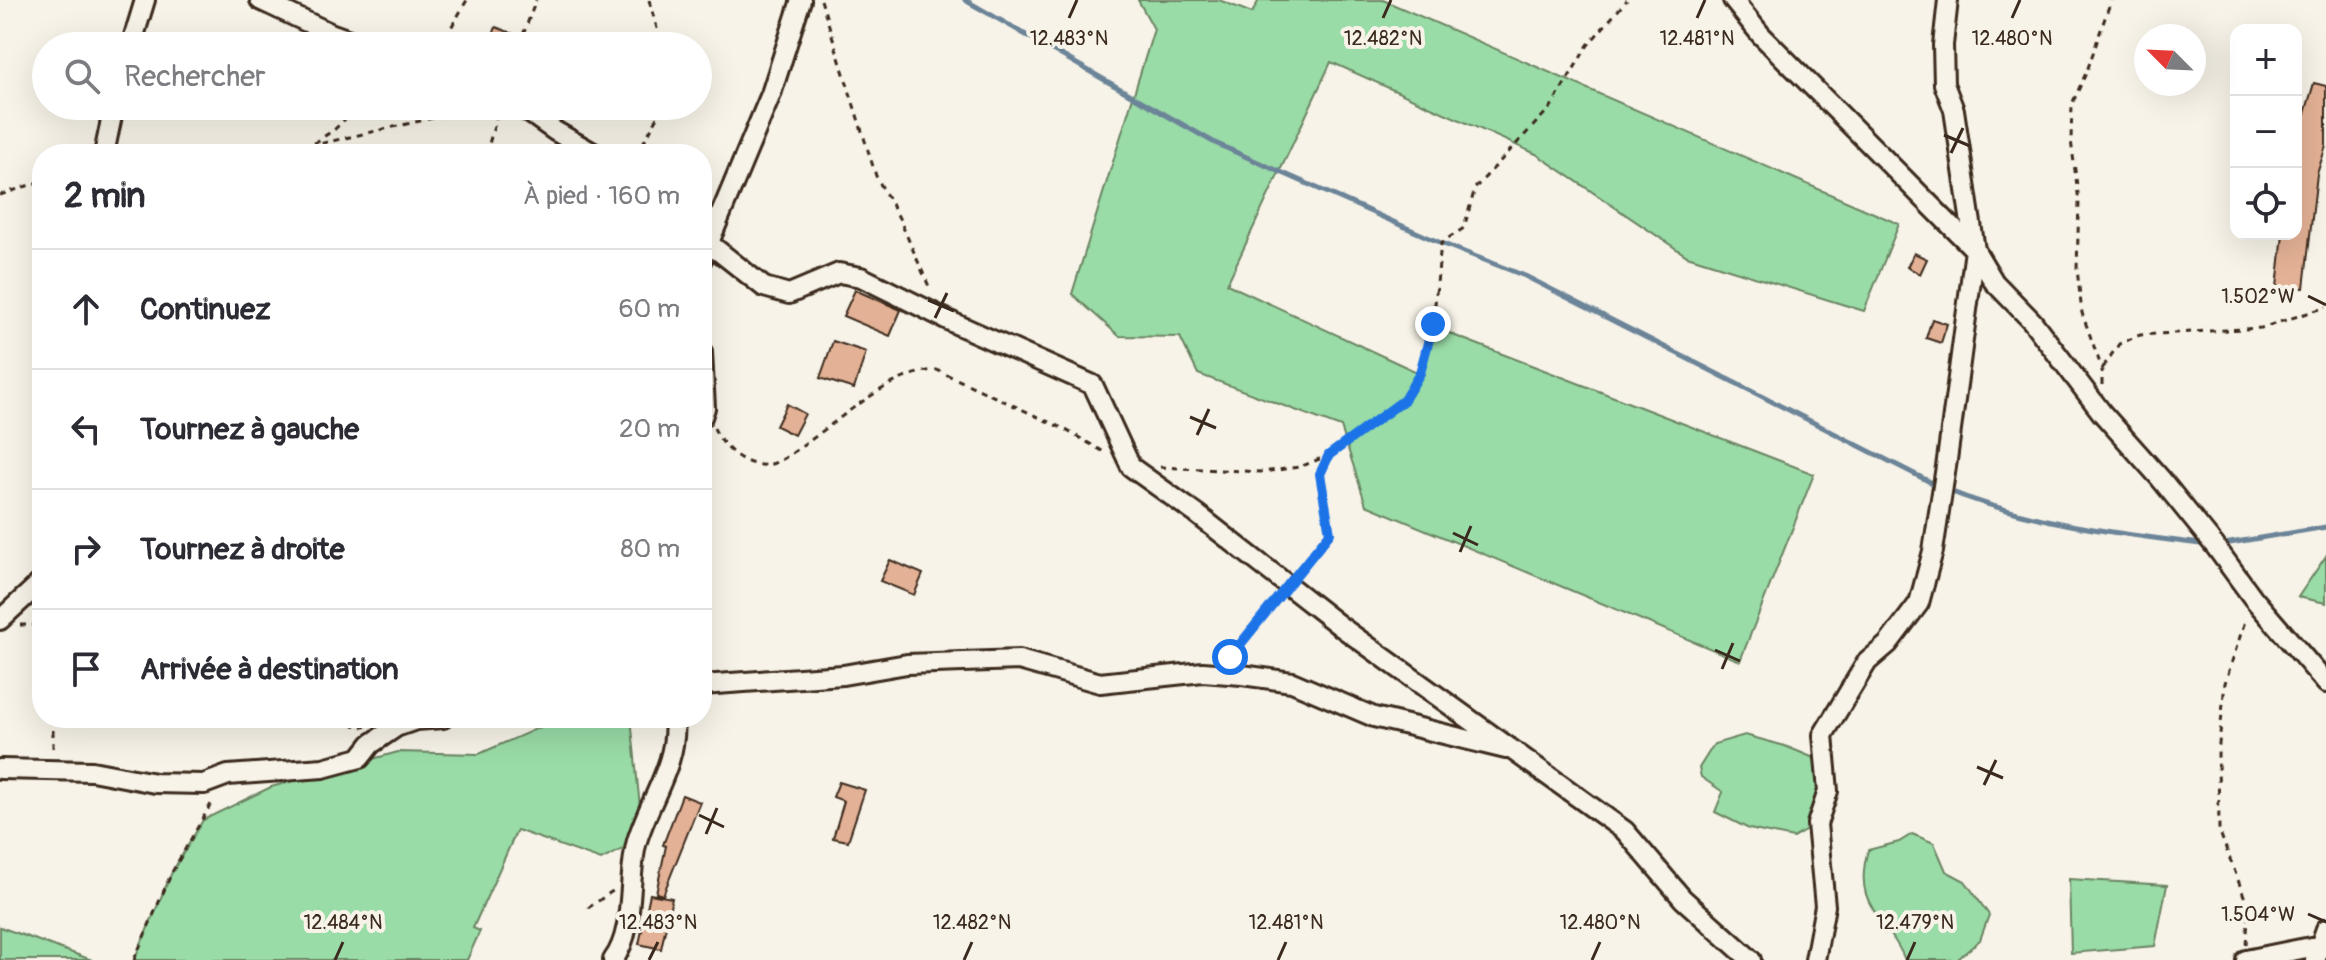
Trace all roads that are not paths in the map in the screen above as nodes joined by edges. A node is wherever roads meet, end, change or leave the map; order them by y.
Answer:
1 (145, 0) edge
2 (260, 0) edge
3 (801, 0) edge
4 (1733, 0) edge
5 (1948, 0) edge
6 (135, 32) edge
7 (328, 32) edge
8 (111, 120) edge
9 (540, 120) edge
10 (106, 144) edge
11 (578, 144) edge
12 (712, 232) edge
13 (1975, 250) junction
14 (712, 252) edge
15 (32, 590) edge
16 (0, 620) edge
17 (2326, 683) edge
18 (712, 684) edge
19 (395, 728) edge
20 (674, 728) edge
21 (1513, 750) junction
22 (0, 769) edge
23 (2322, 945) edge
24 (2245, 954) edge
25 (613, 960) edge
26 (1751, 960) edge
27 (1815, 960) edge

1 - 6 street
2 - 7 street
3 - 12 street
4 - 13 street
5 - 13 street
8 - 10 street
9 - 11 street
13 - 17 street
13 - 27 street
14 - 21 street
15 - 16 street
18 - 21 street
19 - 22 street
20 - 25 street
21 - 26 street
23 - 24 street

